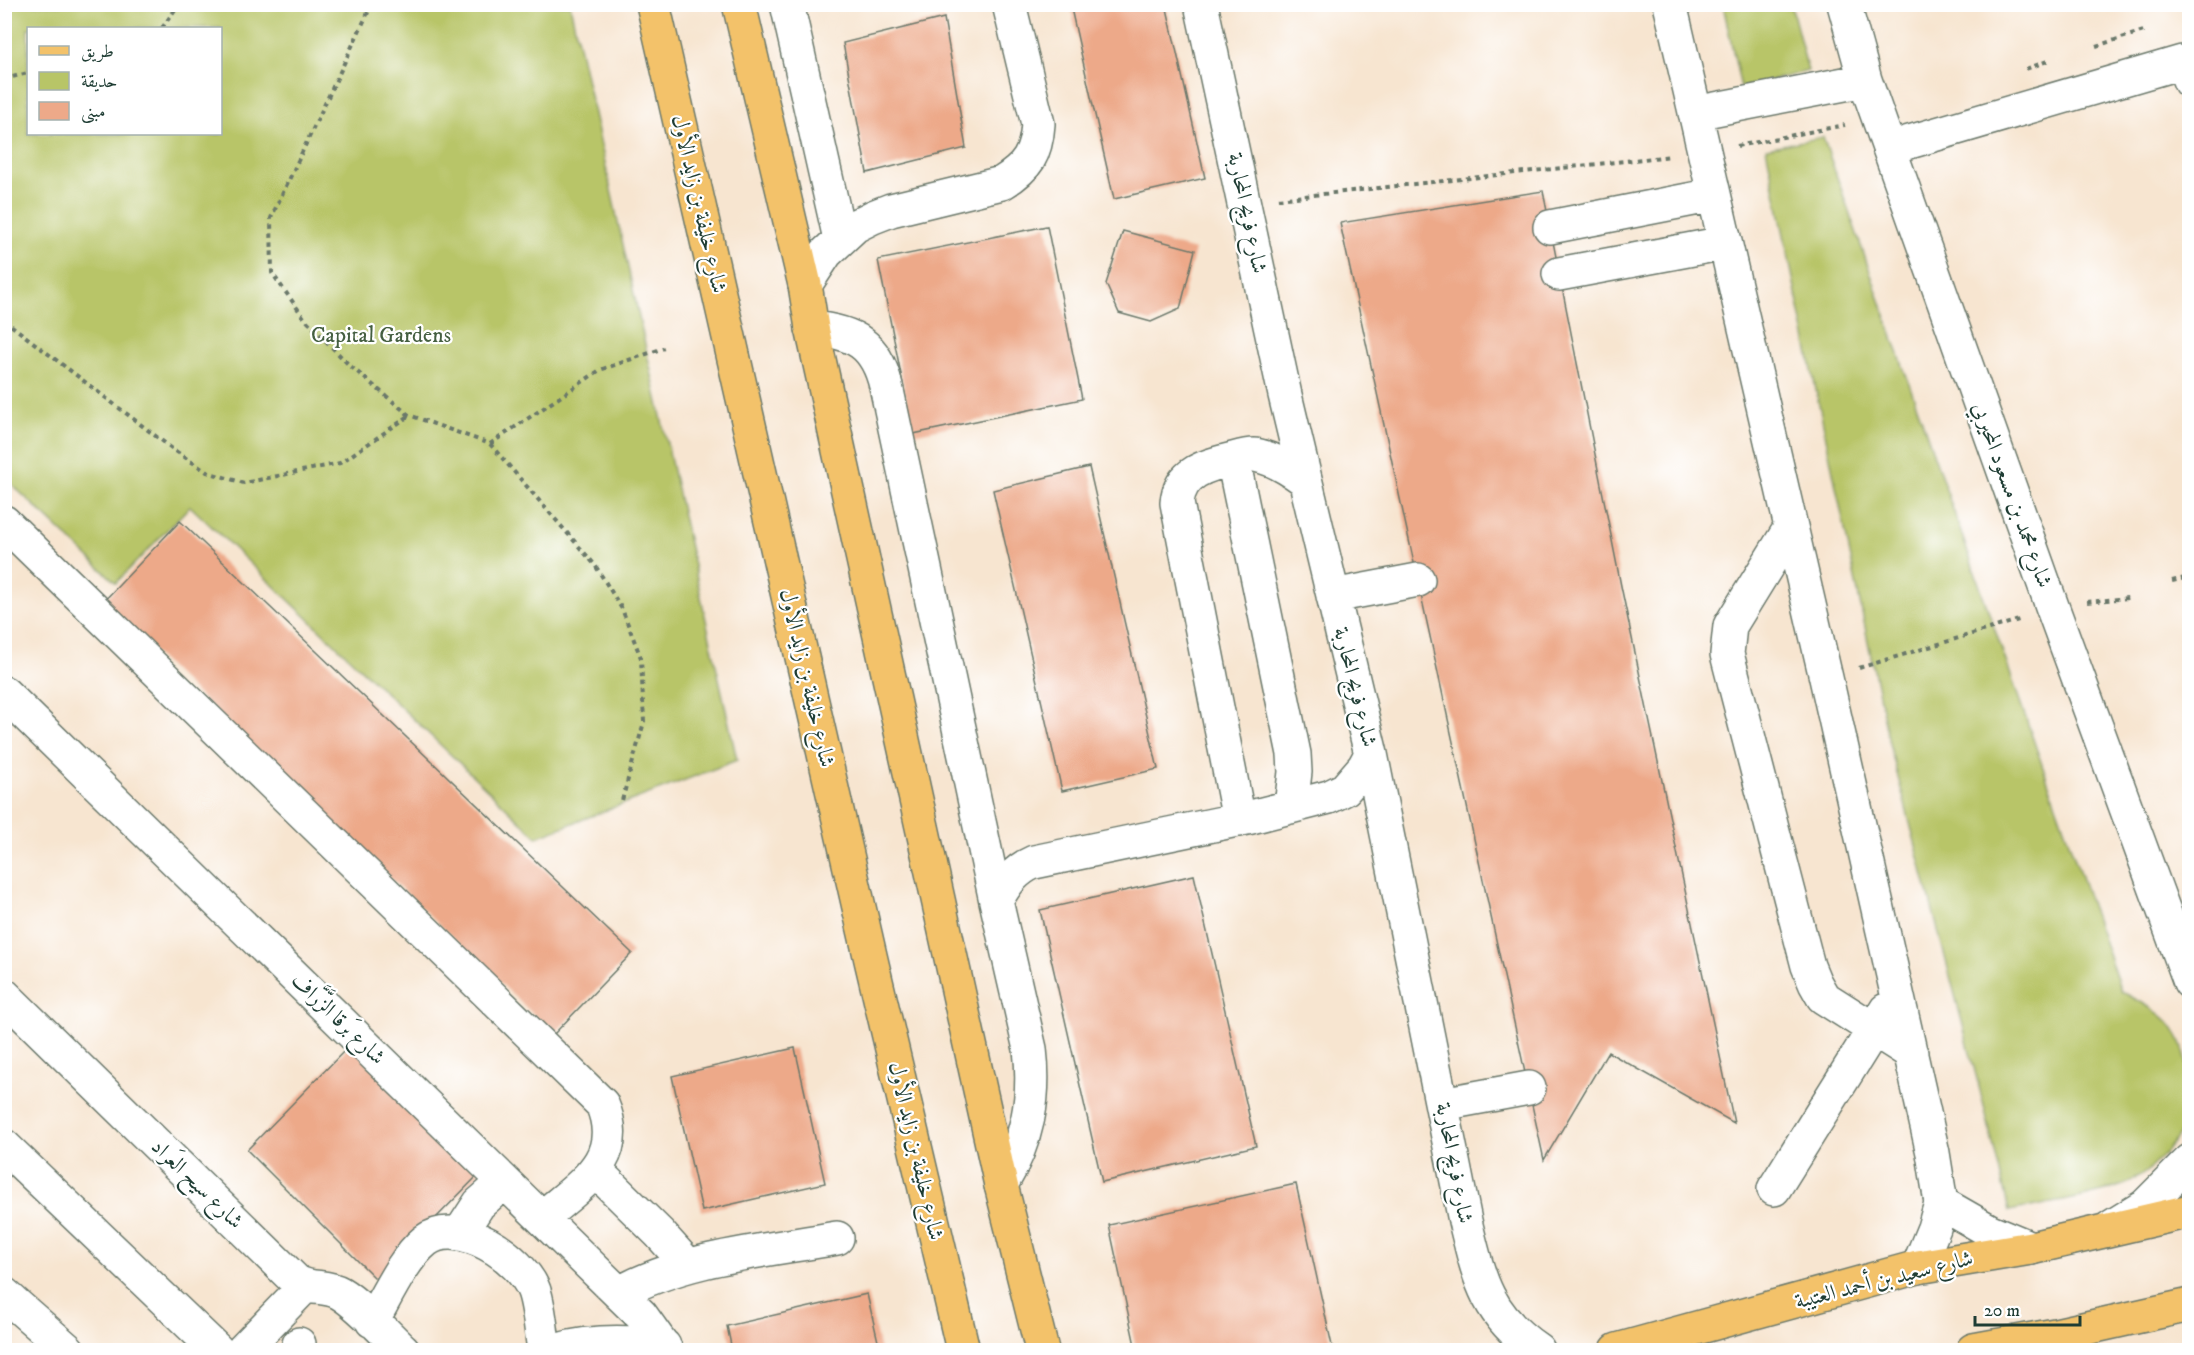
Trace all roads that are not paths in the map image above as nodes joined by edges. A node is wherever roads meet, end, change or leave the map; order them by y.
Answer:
1 (653, 4) edge
2 (739, 4) edge
3 (787, 4) edge
4 (1010, 4) edge
5 (1201, 4) edge
6 (1670, 4) edge
7 (1844, 4) edge
8 (1865, 80) junction
9 (2190, 82) edge
10 (1695, 113) junction
11 (1889, 148) junction
12 (1714, 195) junction
13 (1550, 227) dead end
14 (840, 238) junction
15 (1725, 243) junction
16 (1559, 274) dead end
17 (805, 285) junction
18 (812, 328) junction
19 (1285, 395) junction
20 (1243, 457) junction
21 (1305, 480) junction
22 (4, 522) edge
23 (1791, 527) junction
24 (1418, 580) dead end
25 (1333, 596) junction
26 (4, 693) edge
27 (1371, 754) junction
28 (1291, 807) junction
29 (1239, 820) junction
30 (996, 901) junction
31 (2190, 982) edge
32 (1897, 993) junction
33 (4, 995) edge
34 (1875, 1029) junction
35 (1911, 1053) junction
36 (1529, 1088) dead end
37 (1442, 1104) junction
38 (4, 1146) edge
39 (2190, 1161) edge
40 (595, 1170) junction
41 (504, 1182) junction
42 (1001, 1185) junction
43 (1774, 1189) dead end
44 (1941, 1203) junction
45 (2190, 1211) edge
46 (542, 1218) junction
47 (2107, 1229) junction
48 (460, 1233) junction
49 (837, 1238) dead end
50 (2031, 1248) junction
51 (687, 1264) junction
52 (1918, 1268) junction
53 (946, 1278) junction
54 (305, 1286) junction
55 (619, 1293) junction
56 (4, 1294) edge
57 (2190, 1305) edge
58 (2190, 1317) edge
59 (2133, 1319) junction
60 (372, 1321) junction
61 (665, 1348) edge
62 (68, 1350) edge
63 (217, 1350) edge
64 (243, 1350) edge
65 (403, 1350) edge
66 (544, 1350) edge
67 (558, 1350) edge
68 (941, 1350) edge
69 (963, 1350) edge
70 (1042, 1350) edge
71 (1538, 1350) edge
72 (1617, 1350) edge
73 (1981, 1350) edge

1 - 53 main road, شارع خليفة بن زايد الأول
2 - 17 main road
3 - 14 street
4 - 14 street
5 - 19 street, شارع فريج المحاربة
6 - 10 street
7 - 8 street, شارع محمد بن مسعود المحيربي
8 - 10 street
8 - 11 street, شارع محمد بن مسعود المحيربي
9 - 11 street
10 - 12 street
11 - 31 street, شارع محمد بن مسعود المحيربي
12 - 13 street
12 - 15 street
14 - 17 street
15 - 16 street
15 - 23 street
17 - 18 main road
18 - 30 street
18 - 42 main road
19 - 20 street
19 - 21 street, شارع فريج المحاربة
20 - 21 street
20 - 28 street
20 - 29 street
21 - 25 street, شارع فريج المحاربة
22 - 40 street
23 - 32 street
23 - 34 street
24 - 25 street
25 - 27 street, شارع فريج المحاربة
26 - 41 street, شارع بَرقا الزَّرَّاف
27 - 28 street
27 - 37 street, شارع فريج المحاربة
28 - 29 street
29 - 30 street
30 - 42 street
32 - 34 street
32 - 35 street
33 - 54 street, شارع سيح العَراد
34 - 35 street
34 - 43 street
35 - 44 street
36 - 37 street
37 - 71 street, شارع فريج المحاربة
38 - 63 street
39 - 47 street
40 - 46 street
40 - 51 street
41 - 46 street, شارع بَرقا الزَّرَّاف
41 - 48 street
42 - 70 main road
44 - 50 street
44 - 52 street
45 - 47 main road, شارع سعيد بن أحمد العتيبة
46 - 55 street, شارع بَرقا الزَّرَّاف
47 - 50 main road, شارع سعيد بن أحمد العتيبة
48 - 60 street
48 - 66 street
49 - 51 street
50 - 52 main road, شارع سعيد بن أحمد العتيبة
51 - 55 street
52 - 72 main road, شارع سعيد بن أحمد العتيبة
53 - 68 main road
53 - 69 main road, شارع خليفة بن زايد الأول
54 - 60 street, شارع سيح العَراد
54 - 64 street
55 - 61 street, شارع بَرقا الزَّرَّاف
56 - 62 street
57 - 59 main road
58 - 59 street
59 - 73 main road
60 - 65 street, شارع سيح العَراد
61 - 67 street

